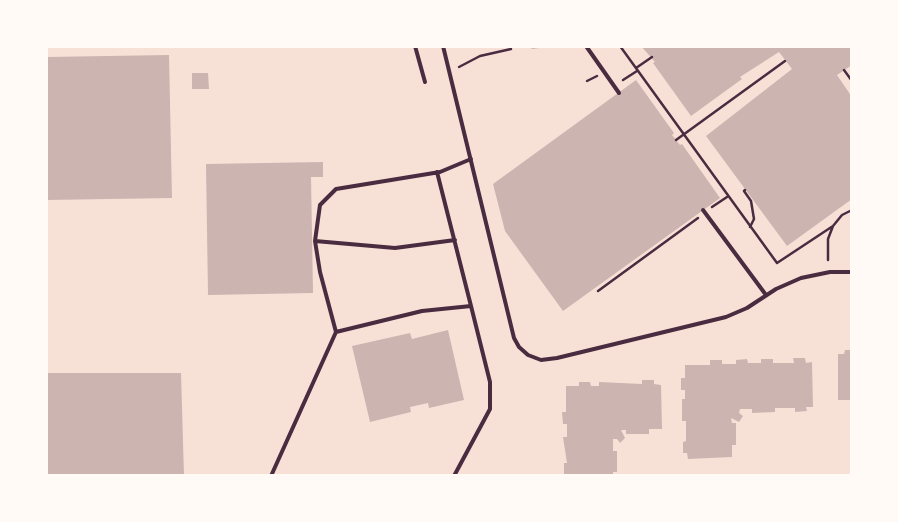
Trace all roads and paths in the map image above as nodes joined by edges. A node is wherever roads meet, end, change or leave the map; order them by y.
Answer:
1 (415, 46) edge
2 (443, 46) edge
3 (562, 46) edge
4 (586, 46) edge
5 (620, 46) edge
6 (532, 47) edge
7 (511, 49) dead end
8 (652, 57) dead end
9 (786, 61) dead end
10 (459, 66) dead end
11 (636, 69) junction
12 (844, 70) dead end
13 (597, 76) dead end
14 (623, 80) dead end
15 (587, 81) dead end
16 (852, 81) edge
17 (425, 82) dead end
18 (619, 93) dead end
19 (683, 135) junction
20 (676, 140) dead end
21 (471, 159) junction
22 (438, 172) junction
23 (745, 190) dead end
24 (727, 197) junction
25 (712, 207) dead end
26 (703, 210) dead end
27 (852, 210) edge
28 (698, 218) dead end
29 (833, 226) junction
30 (750, 227) junction
31 (455, 240) junction
32 (315, 241) junction
33 (828, 260) dead end
34 (852, 272) edge
35 (598, 291) dead end
36 (766, 295) junction
37 (471, 306) junction
38 (336, 332) junction
39 (271, 476) edge
40 (454, 476) edge

1 - 17 lane
2 - 21 lane
3 - 6 path
4 - 18 lane
5 - 11 path
7 - 10 path
8 - 11 path
9 - 19 path
11 - 14 path
11 - 19 path
12 - 16 path
13 - 15 path
19 - 20 path
19 - 24 path
21 - 22 lane
21 - 36 lane
22 - 31 lane
22 - 32 lane
23 - 30 path
24 - 25 path
24 - 30 path
26 - 36 lane
27 - 29 path
28 - 35 path
29 - 30 path
29 - 33 path
31 - 32 lane
31 - 37 lane
32 - 38 lane
34 - 36 lane
37 - 38 lane
37 - 40 lane
38 - 39 lane

